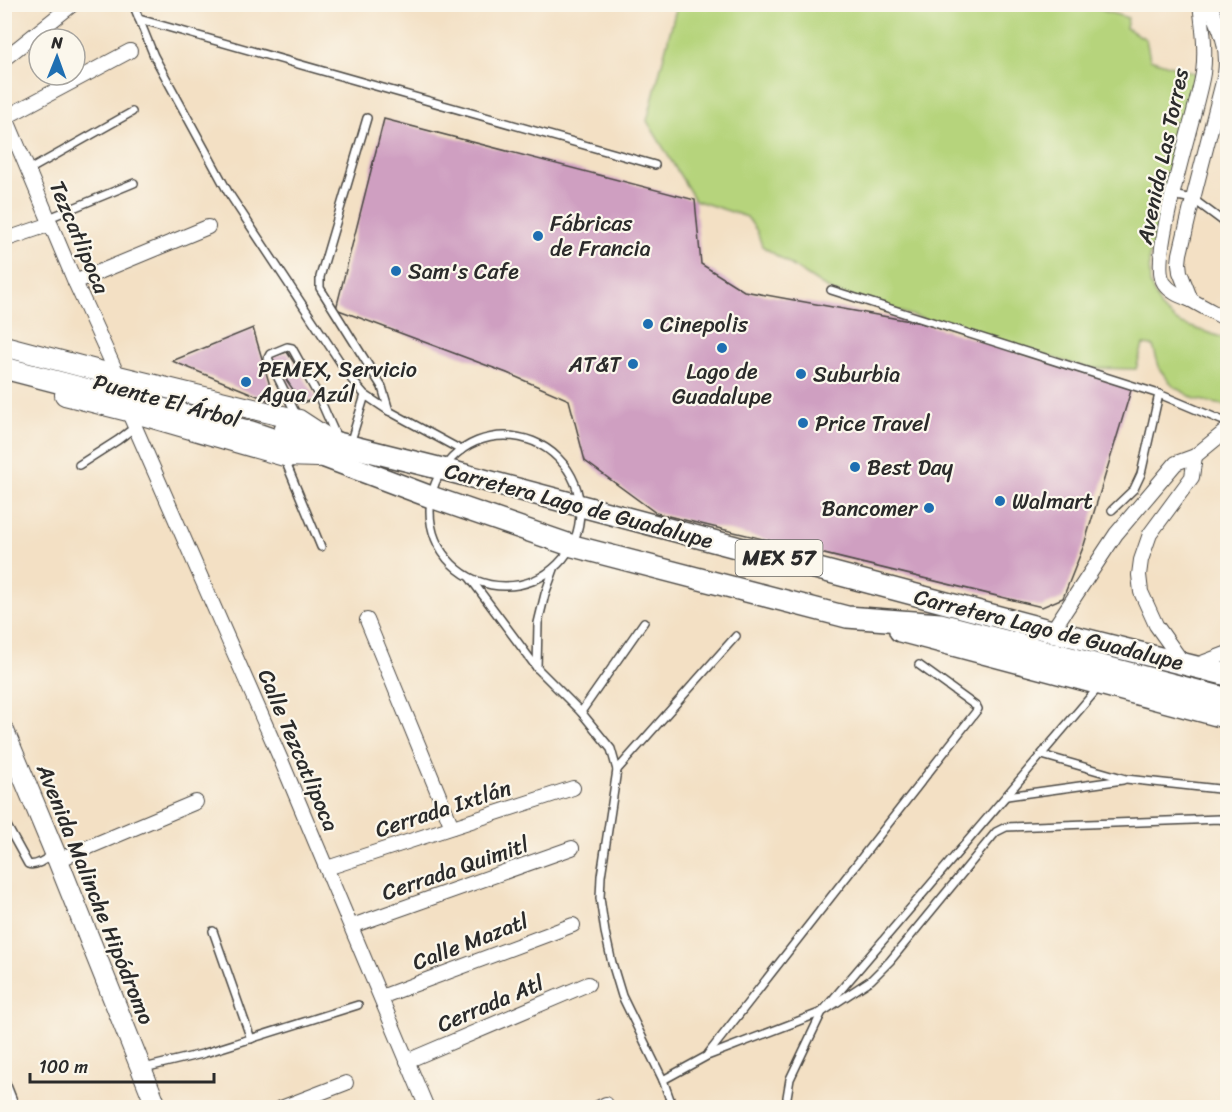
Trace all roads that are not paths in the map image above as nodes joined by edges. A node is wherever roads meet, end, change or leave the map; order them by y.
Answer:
1 (74, 4) edge
2 (133, 4) edge
3 (1200, 4) edge
4 (1210, 4) edge
5 (139, 19) junction
6 (130, 51) dead end
7 (4, 59) edge
8 (132, 112) dead end
9 (5, 115) edge
10 (367, 118) dead end
11 (10, 141) edge
12 (655, 165) dead end
13 (29, 170) junction
14 (134, 183) dead end
15 (1172, 195) junction
16 (1193, 199) junction
17 (50, 221) junction
18 (1227, 225) edge
19 (208, 227) dead end
20 (4, 240) edge
21 (75, 282) junction
22 (831, 290) dead end
23 (1191, 300) junction
24 (1227, 320) edge
25 (4, 346) edge
26 (4, 358) edge
27 (4, 368) edge
28 (118, 376) junction
29 (4, 379) edge
30 (1159, 394) junction
31 (365, 395) junction
32 (388, 411) junction
33 (210, 417) junction
34 (131, 419) junction
35 (299, 420) junction
36 (1227, 423) edge
37 (1227, 429) edge
38 (336, 447) junction
39 (461, 450) junction
40 (284, 456) junction
41 (1195, 456) junction
42 (79, 465) dead end
43 (442, 469) junction
44 (431, 497) junction
45 (581, 507) junction
46 (1112, 510) dead end
47 (573, 546) junction
48 (321, 547) dead end
49 (554, 569) junction
50 (470, 578) junction
51 (847, 617) junction
52 (367, 620) dead end
53 (644, 622) dead end
54 (1052, 631) junction
55 (736, 636) dead end
56 (1227, 653) edge
57 (919, 665) dead end
58 (1189, 665) junction
59 (537, 668) junction
60 (1227, 675) edge
61 (1101, 685) junction
62 (1227, 699) edge
63 (581, 712) junction
64 (1227, 718) edge
65 (4, 732) edge
66 (1042, 755) junction
67 (617, 770) junction
68 (1125, 779) junction
69 (573, 788) dead end
70 (1227, 790) edge
71 (1007, 796) junction
72 (196, 802) dead end
73 (1227, 821) edge
74 (7, 826) dead end
75 (452, 827) junction
76 (572, 848) dead end
77 (56, 856) junction
78 (327, 868) junction
79 (573, 925) dead end
80 (352, 926) junction
81 (213, 931) dead end
82 (588, 984) dead end
83 (381, 997) junction
84 (358, 1005) dead end
85 (822, 1012) junction
86 (251, 1038) junction
87 (707, 1056) junction
88 (407, 1061) junction
89 (141, 1069) junction
90 (4, 1078) edge
91 (663, 1080) junction
92 (346, 1083) dead end
93 (16, 1107) edge
94 (157, 1107) edge
95 (281, 1107) edge
96 (427, 1107) edge
97 (674, 1107) edge
98 (788, 1107) edge

1 - 7 street
2 - 5 lane
3 - 15 street, Avenida Las Torres
4 - 16 street, Avenida Las Torres
5 - 12 lane
5 - 31 lane
6 - 9 street
8 - 13 lane
9 - 11 street, Tezcatlipoca
10 - 32 lane
11 - 13 street, Tezcatlipoca
13 - 17 street, Tezcatlipoca
14 - 17 lane
15 - 16 lane
15 - 23 street, Avenida Las Torres
16 - 18 lane
16 - 23 street, Avenida Las Torres
17 - 20 street
17 - 21 street, Tezcatlipoca
19 - 21 street
21 - 28 street, Tezcatlipoca
22 - 30 lane
23 - 24 street, Avenida Las Torres
25 - 28 street, Carretera Lago de Guadalupe / MEX 57
26 - 33 main road, Puente El Árbol
27 - 33 main road, Puente El Árbol
28 - 35 street, Carretera Lago de Guadalupe / MEX 57
29 - 34 street, Carretera Lago de Guadalupe / MEX 57
30 - 36 lane
30 - 46 lane
31 - 32 lane
31 - 38 lane
32 - 39 lane
33 - 38 main road, Puente El Árbol
34 - 40 street, Carretera Lago de Guadalupe / MEX 57
34 - 42 lane
34 - 78 street, Calle Tezcatlipoca
35 - 38 street, Carretera Lago de Guadalupe / MEX 57
35 - 38 lane
37 - 41 street
38 - 40 street, Carretera Lago de Guadalupe / MEX 57
38 - 43 main road, Carretera Lago de Guadalupe / MEX 57
38 - 44 main road, Carretera Lago de Guadalupe / MEX 57
39 - 43 lane
39 - 45 lane
40 - 48 lane
41 - 54 street
41 - 58 street
43 - 44 lane
43 - 45 main road, Carretera Lago de Guadalupe / MEX 57
44 - 47 main road, Carretera Lago de Guadalupe / MEX 57
44 - 50 lane
45 - 47 lane
45 - 54 main road, Carretera Lago de Guadalupe / MEX 57
47 - 49 lane
47 - 51 main road, Carretera Lago de Guadalupe / MEX 57
49 - 50 lane
49 - 59 lane
50 - 59 lane
51 - 61 main road
51 - 62 main road, Carretera Lago de Guadalupe / MEX 57
52 - 75 street
53 - 63 lane
54 - 58 main road, Carretera Lago de Guadalupe / MEX 57
55 - 67 lane
56 - 58 street
57 - 87 lane
58 - 60 main road, Carretera Lago de Guadalupe / MEX 57
59 - 63 lane
61 - 64 main road
61 - 66 lane
63 - 67 lane
65 - 77 street, Avenida Malinche Hipódromo
66 - 68 lane
66 - 71 lane
67 - 91 lane
68 - 70 lane
68 - 71 lane
69 - 75 street, Cerrada Ixtlán
71 - 85 lane
72 - 77 street
73 - 85 lane
74 - 77 lane
75 - 78 street, Cerrada Ixtlán
76 - 80 street, Cerrada Quimitl
77 - 89 street, Avenida Malinche Hipódromo
78 - 80 street, Calle Tezcatlipoca
79 - 83 street, Calle Mazatl
80 - 83 street, Calle Tezcatlipoca
81 - 86 lane
82 - 88 street, Cerrada Atl
83 - 88 street, Calle Tezcatlipoca
84 - 86 lane
85 - 87 lane
85 - 98 lane
86 - 89 lane
87 - 91 lane
88 - 96 street, Calle Tezcatlipoca
89 - 94 street, Avenida Malinche Hipódromo
90 - 93 lane
91 - 97 lane
92 - 95 street

